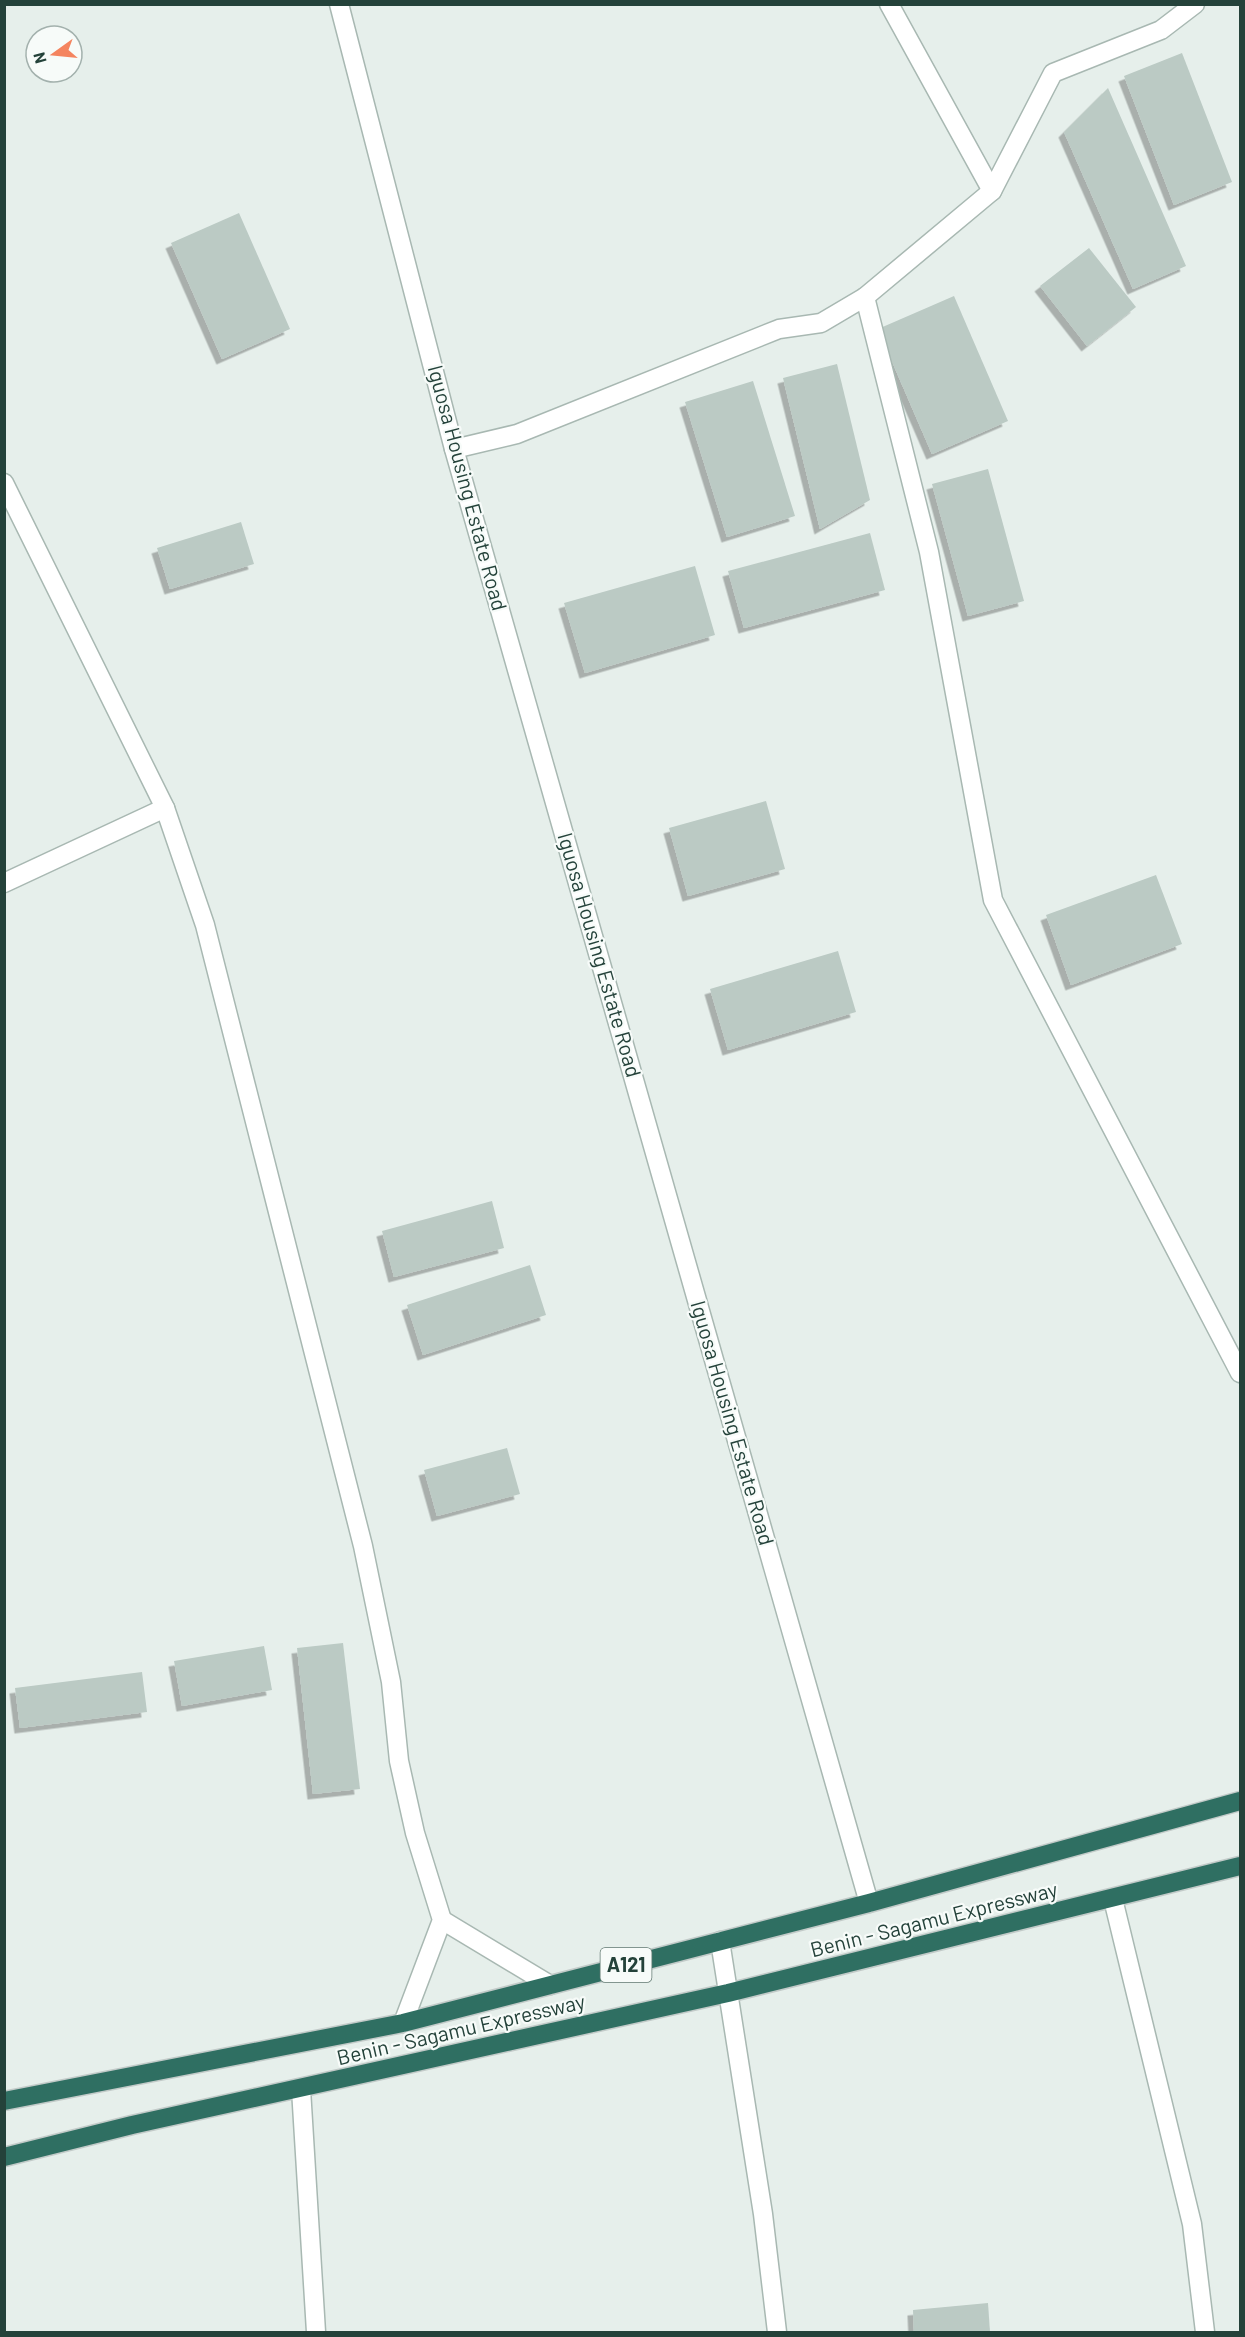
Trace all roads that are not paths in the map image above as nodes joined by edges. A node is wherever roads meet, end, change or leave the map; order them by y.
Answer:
1 (339, 4) edge
2 (888, 4) edge
3 (1195, 4) edge
4 (992, 191) junction
5 (865, 297) junction
6 (454, 449) junction
7 (4, 483) edge
8 (165, 808) junction
9 (4, 883) edge
10 (1240, 1373) edge
11 (1240, 1801) edge
12 (1240, 1866) edge
13 (1113, 1899) junction
14 (869, 1903) junction
15 (442, 1920) junction
16 (720, 1941) junction
17 (550, 1985) junction
18 (728, 1994) junction
19 (403, 2023) junction
20 (301, 2089) junction
21 (4, 2101) edge
22 (4, 2157) edge
23 (316, 2332) edge
24 (777, 2332) edge
25 (1205, 2332) edge

1 - 6 street, Iguosa Housing Estate Road
2 - 4 street
3 - 4 street
4 - 5 street
5 - 6 street
5 - 10 street
6 - 14 street, Iguosa Housing Estate Road
7 - 8 street
8 - 9 street
8 - 15 street
11 - 14 highway, A121
12 - 13 highway, Benin - Sagamu Expressway / A121
13 - 18 highway, Benin - Sagamu Expressway / A121
13 - 25 street
14 - 16 highway, A121
15 - 17 street
15 - 19 street
16 - 17 highway, A121
16 - 18 street
17 - 19 highway, A121
18 - 20 highway, Benin - Sagamu Expressway / A121
18 - 24 street
19 - 21 highway, A121
20 - 22 highway, Benin - Sagamu Expressway / A121
20 - 23 street

